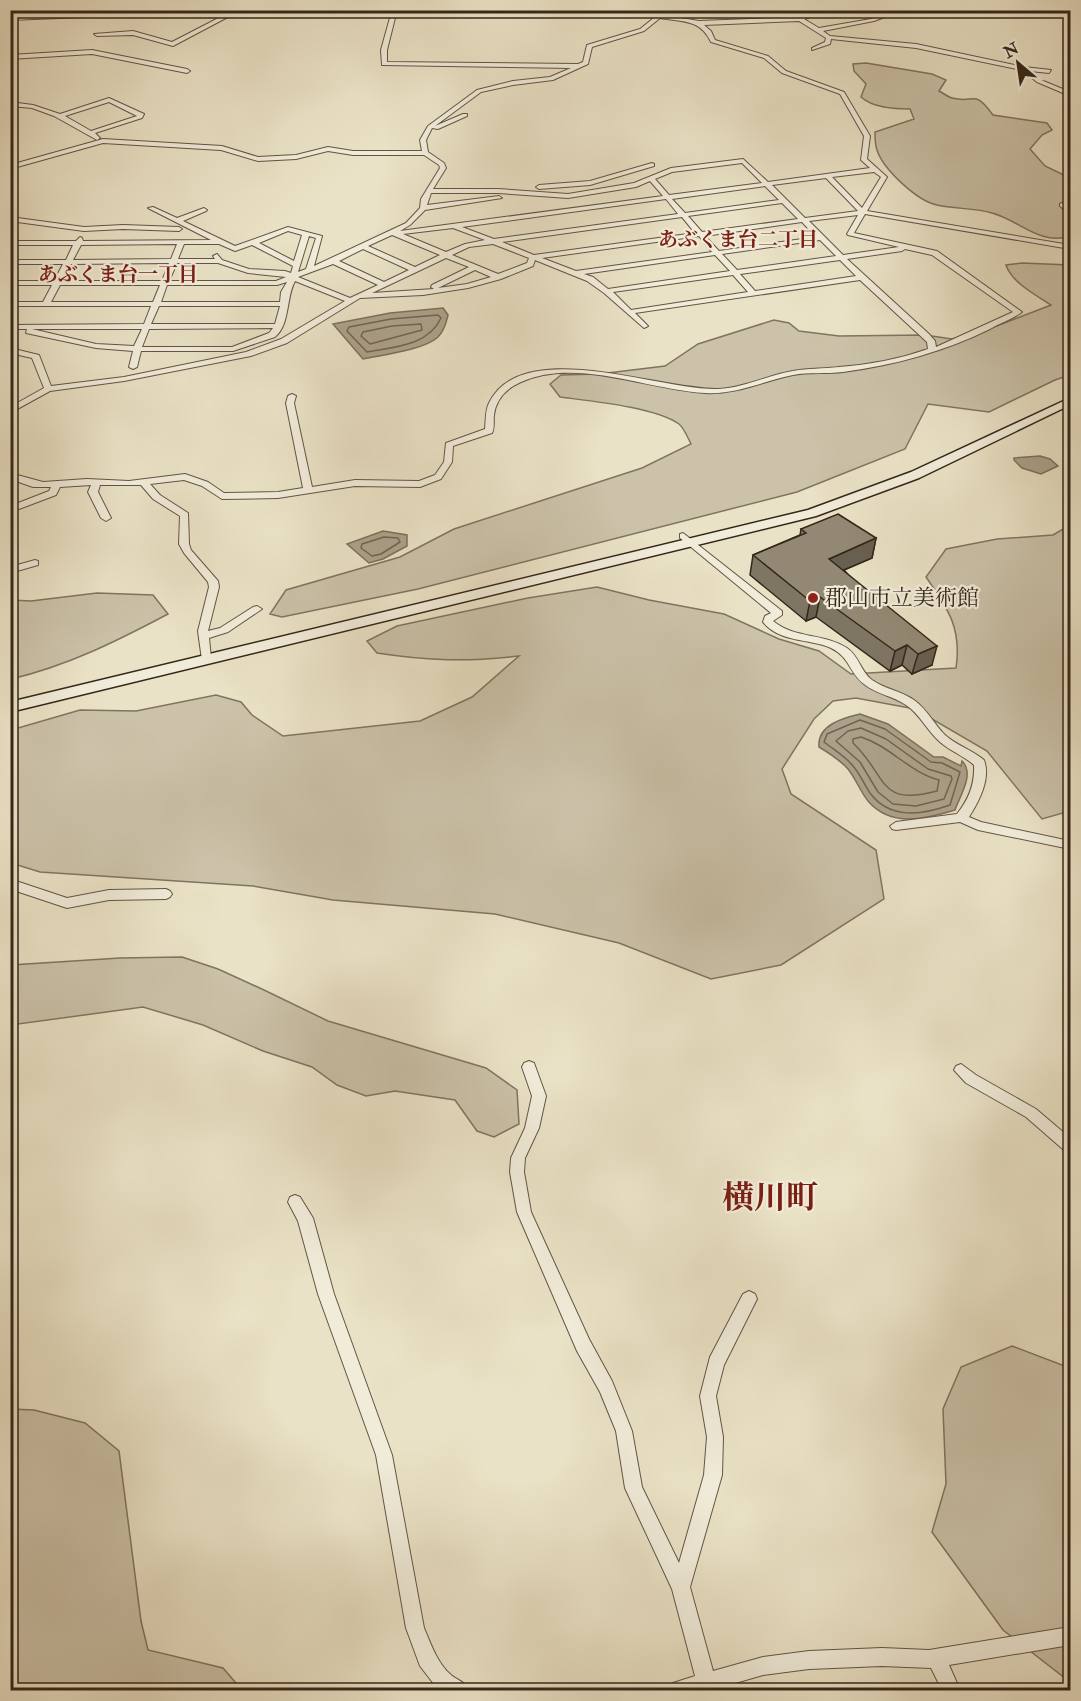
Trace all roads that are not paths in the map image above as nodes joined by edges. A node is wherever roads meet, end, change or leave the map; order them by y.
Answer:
1 (239, 10) edge
2 (355, 10) edge
3 (498, 10) edge
4 (621, 10) edge
5 (834, 10) edge
6 (902, 10) edge
7 (111, 12) edge
8 (786, 12) edge
9 (394, 13) junction
10 (658, 17) junction
11 (10, 18) edge
12 (800, 19) junction
13 (783, 20) junction
14 (699, 23) junction
15 (819, 30) junction
16 (97, 34) junction
17 (886, 35) dead end
18 (829, 37) junction
19 (876, 40) junction
20 (814, 49) dead end
21 (92, 52) junction
22 (10, 57) edge
23 (977, 65) dead end
24 (579, 66) junction
25 (1011, 67) junction
26 (1024, 69) junction
27 (187, 71) dead end
28 (1048, 71) dead end
29 (1019, 76) dead end
30 (1037, 80) junction
31 (1071, 94) edge
32 (10, 104) edge
33 (465, 115) dead end
34 (59, 116) junction
35 (426, 132) junction
36 (90, 133) junction
37 (103, 141) junction
38 (425, 153) junction
39 (652, 165) dead end
40 (10, 167) edge
41 (873, 170) junction
42 (827, 176) junction
43 (652, 180) junction
44 (795, 180) junction
45 (766, 183) junction
46 (430, 189) junction
47 (805, 189) dead end
48 (512, 194) junction
49 (667, 196) junction
50 (784, 201) junction
51 (1062, 205) dead end
52 (151, 208) dead end
53 (423, 208) junction
54 (526, 209) junction
55 (204, 210) dead end
56 (863, 212) junction
57 (1071, 213) edge
58 (684, 215) junction
59 (46, 218) dead end
60 (10, 219) edge
61 (804, 219) junction
62 (176, 221) junction
63 (452, 225) junction
64 (84, 229) junction
65 (394, 233) junction
66 (700, 233) junction
67 (306, 234) junction
68 (822, 238) junction
69 (490, 241) junction
70 (219, 242) junction
71 (252, 242) junction
72 (10, 243) edge
73 (78, 243) junction
74 (181, 244) junction
75 (906, 246) junction
76 (364, 247) junction
77 (1071, 247) edge
78 (235, 249) junction
79 (719, 252) junction
80 (446, 254) junction
81 (532, 257) junction
82 (843, 257) junction
83 (219, 261) junction
84 (333, 261) junction
85 (10, 262) edge
86 (68, 262) junction
87 (174, 262) junction
88 (297, 265) junction
89 (476, 267) junction
90 (413, 269) junction
91 (309, 271) junction
92 (737, 272) junction
93 (576, 273) junction
94 (498, 277) junction
95 (862, 277) junction
96 (293, 278) junction
97 (10, 283) edge
98 (56, 283) junction
99 (165, 283) junction
100 (382, 284) junction
101 (607, 291) junction
102 (423, 293) junction
103 (753, 293) junction
104 (358, 296) junction
105 (349, 300) junction
106 (46, 303) junction
107 (10, 304) edge
108 (80, 304) junction
109 (156, 304) junction
110 (282, 304) junction
111 (630, 312) junction
112 (70, 326) junction
113 (148, 326) junction
114 (278, 326) junction
115 (644, 326) dead end
116 (10, 327) edge
117 (138, 347) junction
118 (10, 350) edge
119 (932, 351) junction
120 (133, 367) dead end
121 (48, 388) junction
122 (1071, 391) edge
123 (292, 396) dead end
124 (1071, 401) edge
125 (10, 411) edge
126 (10, 476) edge
127 (144, 482) junction
128 (96, 483) junction
129 (57, 484) junction
130 (308, 490) junction
131 (16, 507) dead end
132 (106, 518) dead end
133 (688, 540) junction
134 (35, 563) dead end
135 (10, 570) edge
136 (257, 609) dead end
137 (205, 648) junction
138 (10, 697) edge
139 (10, 707) edge
140 (961, 818) junction
141 (896, 826) dead end
142 (1071, 845) edge
143 (10, 884) edge
144 (166, 894) dead end
145 (529, 1067) dead end
146 (961, 1071) dead end
147 (1071, 1146) edge
148 (295, 1202) dead end
149 (748, 1299) dead end
150 (681, 1587) junction
151 (1071, 1636) edge
152 (936, 1657) junction
153 (706, 1682) junction
154 (459, 1690) edge
155 (680, 1690) edge
156 (951, 1690) edge

1 - 16 street
2 - 9 street
3 - 9 street
4 - 10 street
5 - 12 street
6 - 15 street
7 - 11 street
7 - 16 street
8 - 13 street
9 - 24 street
10 - 14 street
10 - 24 street
12 - 13 street
12 - 15 street
13 - 14 street
14 - 41 street
15 - 18 street
16 - 21 street
17 - 19 street
18 - 19 street
18 - 20 street
19 - 25 street
21 - 22 street
21 - 27 street
23 - 25 street
24 - 35 street
25 - 26 street
26 - 28 street
26 - 30 street
29 - 30 street
30 - 31 street
32 - 34 street
33 - 35 street
34 - 36 street
34 - 36 street
35 - 38 street
36 - 37 street
37 - 38 street
37 - 40 street
38 - 46 street
39 - 46 street
41 - 42 street
41 - 56 street
42 - 44 street
42 - 56 street
43 - 45 street
43 - 48 street
43 - 49 street
44 - 45 street
44 - 47 street
45 - 49 street
45 - 50 street
46 - 48 street
46 - 53 street
48 - 53 street
48 - 54 street
49 - 54 street
49 - 58 street
50 - 58 street
50 - 61 street
51 - 57 street
52 - 62 street
53 - 65 street
54 - 63 street
55 - 62 street
56 - 61 street
56 - 75 street
56 - 77 street
58 - 66 street
58 - 69 street
59 - 64 street
60 - 64 street
61 - 66 street
61 - 68 street
62 - 70 street
63 - 65 street
63 - 69 street
64 - 73 street
65 - 76 street
65 - 80 street
66 - 79 street
66 - 81 street
67 - 71 street
67 - 88 street
67 - 91 street
68 - 79 street
68 - 82 street
69 - 80 street
69 - 81 street
70 - 74 street
70 - 78 street
71 - 78 street
71 - 88 street
72 - 73 street
73 - 74 street
73 - 86 street
74 - 87 street
75 - 82 street
75 - 119 street
76 - 84 street
76 - 90 street
78 - 83 street
79 - 92 street
79 - 93 street
80 - 89 street
80 - 90 street
81 - 93 street
81 - 94 street
82 - 92 street
82 - 95 street
83 - 87 street
83 - 96 street
84 - 91 street
84 - 100 street
85 - 86 street
86 - 87 street
86 - 98 street
87 - 99 street
88 - 96 street
89 - 94 street
89 - 102 street
90 - 100 street
91 - 96 street
92 - 101 street
92 - 103 street
93 - 101 street
94 - 102 street
95 - 103 street
95 - 119 street
96 - 99 street
96 - 105 street
96 - 110 street
97 - 98 street
98 - 99 street
98 - 106 street
99 - 109 street
100 - 104 street
101 - 111 street
102 - 104 street
103 - 111 street
104 - 105 street
105 - 121 street
106 - 107 street
106 - 108 street
108 - 109 street
108 - 112 street
109 - 110 street
109 - 113 street
110 - 114 street
111 - 115 street
112 - 113 street
112 - 116 street
113 - 114 street
113 - 117 street
114 - 117 street
116 - 117 street
117 - 120 street
118 - 121 street
119 - 130 street
121 - 125 street
122 - 133 street
123 - 130 street
124 - 133 street
126 - 129 street
127 - 128 street
127 - 130 street
127 - 137 street
128 - 129 street
128 - 132 street
129 - 131 street
133 - 137 street
133 - 140 street
134 - 135 street
136 - 137 street
137 - 138 street
137 - 139 street
140 - 141 street
140 - 142 street
143 - 144 street
145 - 150 street
146 - 147 street
148 - 154 street
149 - 150 street
150 - 153 street
151 - 152 street
152 - 153 street
152 - 156 street
153 - 155 street

